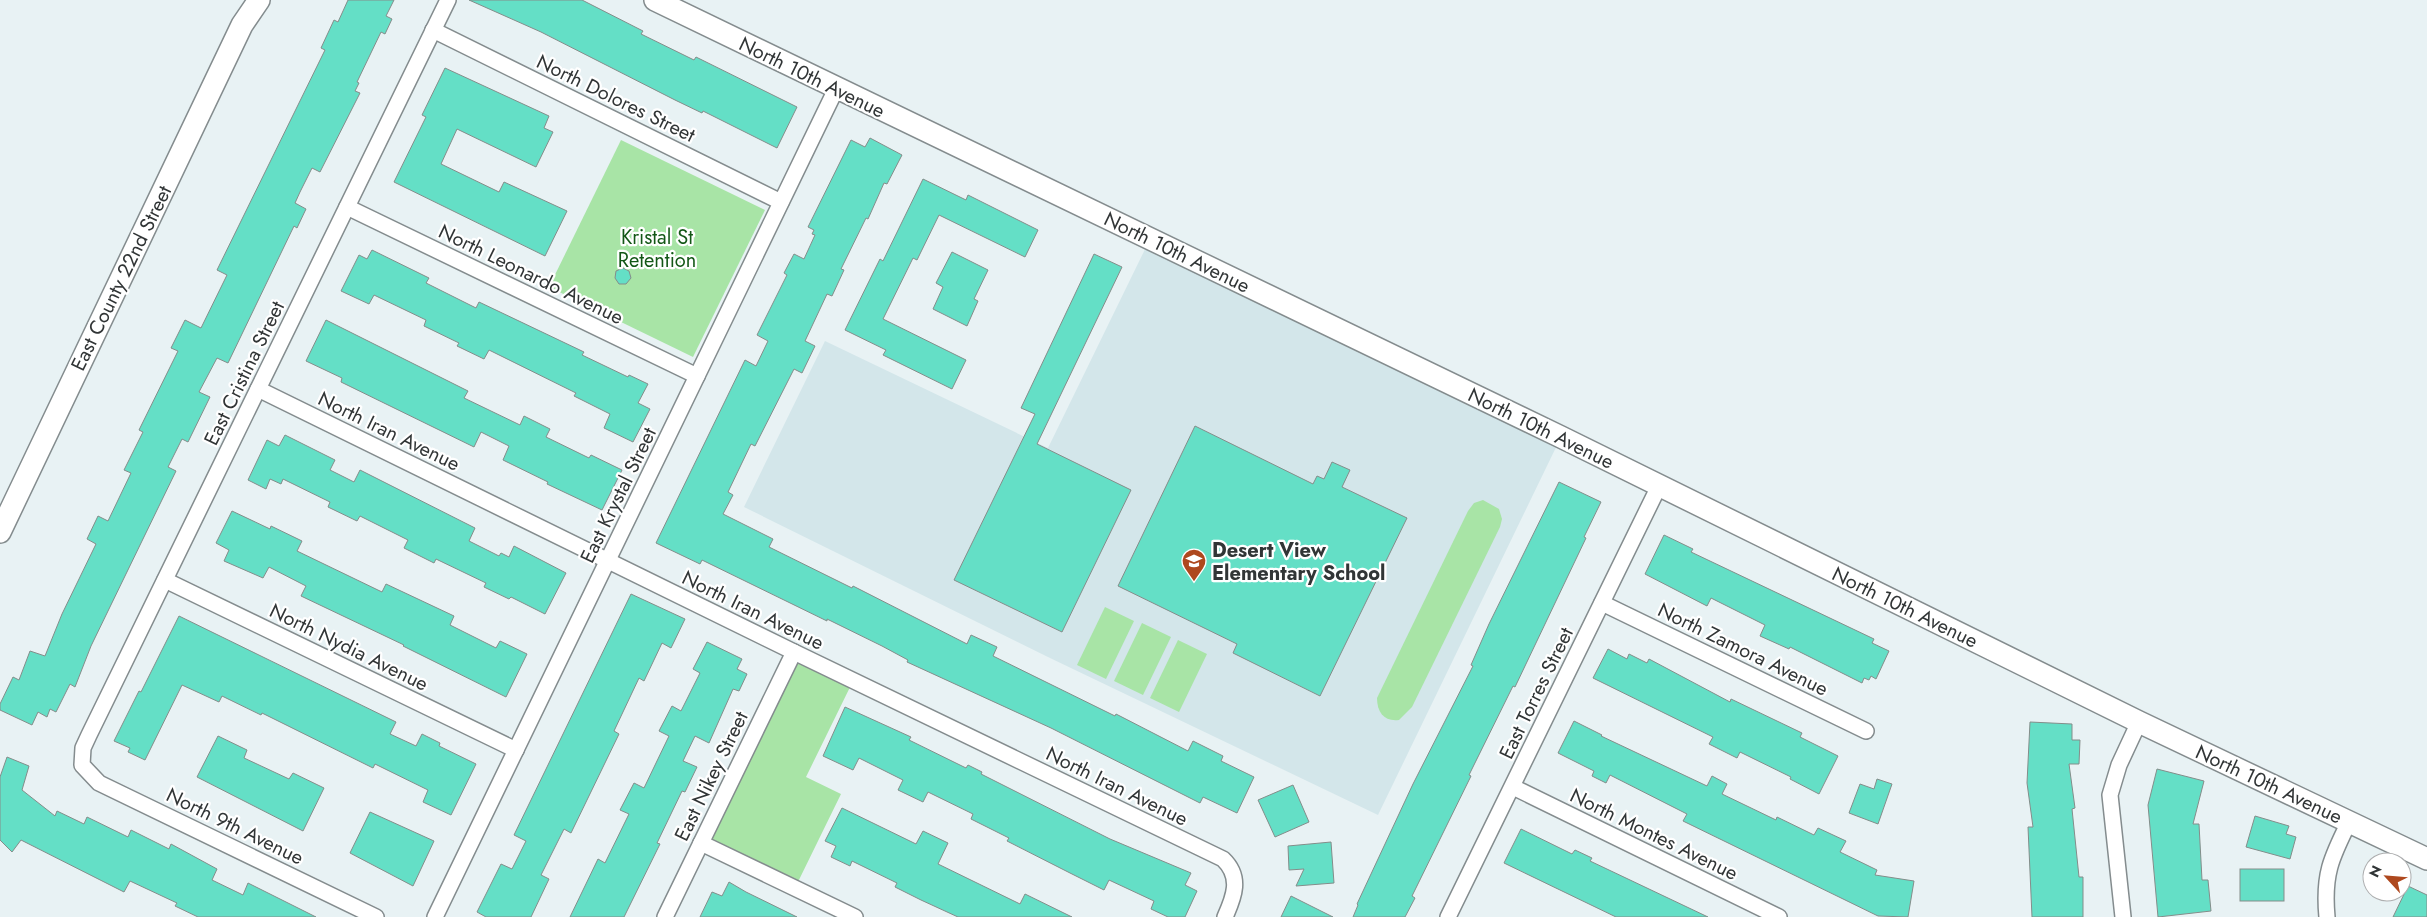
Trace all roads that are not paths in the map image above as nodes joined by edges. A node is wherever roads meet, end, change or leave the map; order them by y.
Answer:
1 (249, 0) edge
2 (259, 0) edge
3 (448, 0) edge
4 (655, 0) edge
5 (242, 24) junction
6 (433, 30) junction
7 (836, 89) junction
8 (781, 202) junction
9 (347, 207) junction
10 (697, 376) junction
11 (258, 389) junction
12 (1659, 486) junction
13 (0, 532) edge
14 (609, 562) junction
15 (165, 580) junction
16 (1602, 603) junction
17 (794, 652) junction
18 (2139, 722) junction
19 (1866, 731) dead end
20 (516, 750) junction
21 (82, 765) joint
22 (1512, 787) junction
23 (2348, 822) junction
24 (701, 843) junction
25 (2427, 859) edge
26 (376, 917) edge
27 (435, 917) edge
28 (665, 917) edge
29 (855, 917) edge
30 (1225, 917) edge
31 (1448, 917) edge
32 (1778, 917) edge
33 (2123, 917) edge
34 (2327, 917) edge

1 - 5 main road, East County 22nd Street
2 - 5 main road, East County 22nd Street
3 - 6 street, East Cristina Street
4 - 7 main road, North 10th Avenue
5 - 13 main road, East County 22nd Street
6 - 8 street, North Dolores Street
6 - 9 street, East Cristina Street
7 - 8 street, East Krystal Street
7 - 12 main road, North 10th Avenue
8 - 10 street, East Krystal Street
9 - 10 street, North Leonardo Avenue
9 - 11 street, East Cristina Street
10 - 14 street, East Krystal Street
11 - 14 street, North Iran Avenue
11 - 15 street, East Cristina Street
12 - 16 street, East Torres Street
12 - 18 main road, North 10th Avenue
14 - 17 street, North Iran Avenue
14 - 20 street, East Krystal Street
15 - 20 street, North Nydia Avenue
15 - 21 street, East Cristina Street
16 - 19 street, North Zamora Avenue
16 - 22 street, East Torres Street
17 - 24 street, East Nikey Street
17 - 30 street, North Iran Avenue
18 - 23 main road, North 10th Avenue
18 - 33 street
20 - 27 street, East Krystal Street
21 - 26 street, North 9th Avenue
22 - 31 street, East Torres Street
22 - 32 street, North Montes Avenue
23 - 25 main road, North 10th Avenue
23 - 34 street
24 - 28 street, East Nikey Street
24 - 29 street

